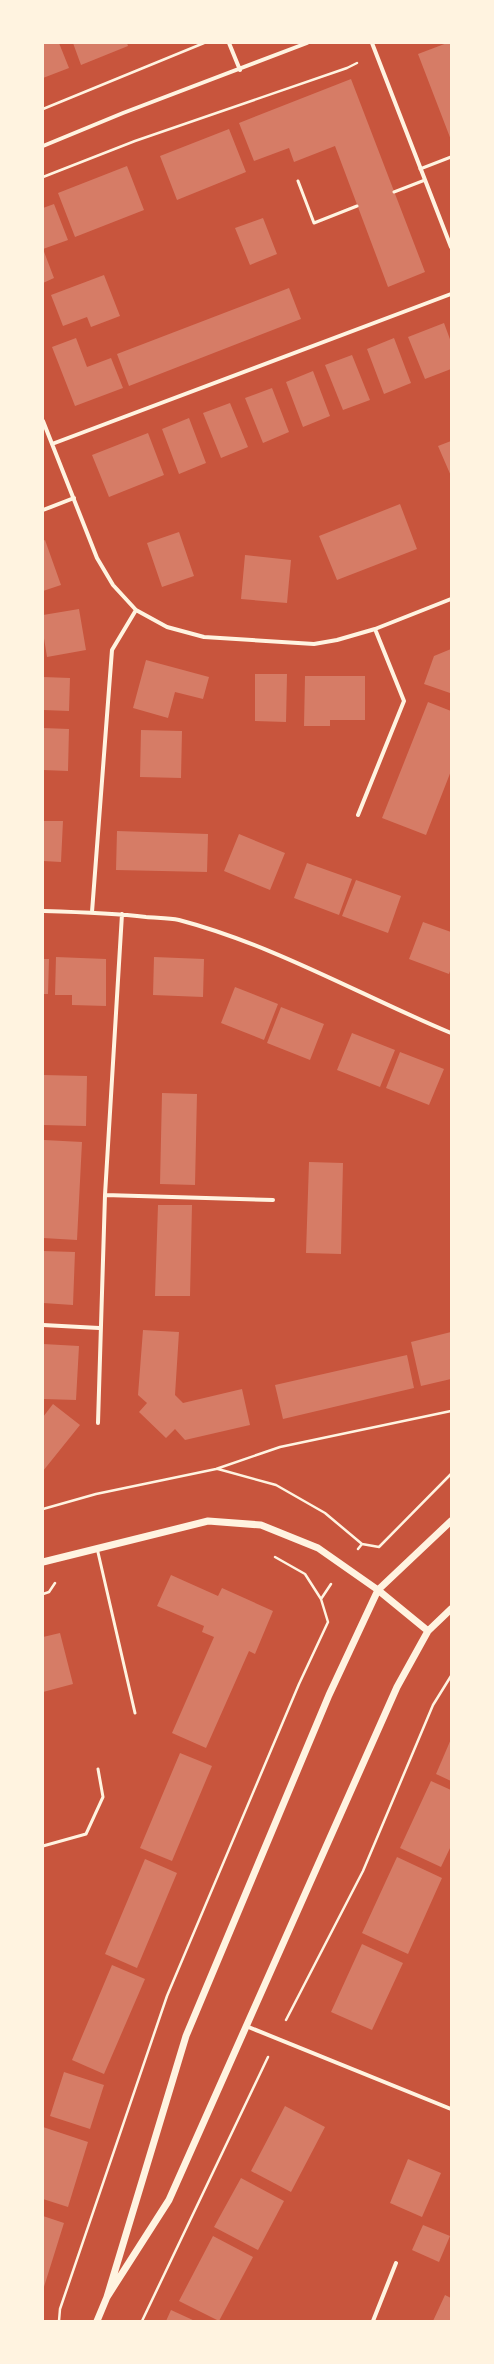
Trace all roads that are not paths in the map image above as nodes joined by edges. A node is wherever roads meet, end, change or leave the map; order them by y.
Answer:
1 (229, 43) edge
2 (307, 43) edge
3 (372, 43) edge
4 (240, 70) junction
5 (43, 146) edge
6 (451, 157) edge
7 (420, 169) junction
8 (425, 180) junction
9 (298, 181) dead end
10 (394, 192) dead end
11 (357, 206) dead end
12 (451, 247) edge
13 (451, 294) edge
14 (43, 421) edge
15 (52, 444) junction
16 (74, 498) junction
17 (43, 510) edge
18 (451, 599) edge
19 (136, 610) junction
20 (375, 629) junction
21 (358, 815) dead end
22 (43, 911) edge
23 (92, 912) junction
24 (122, 914) junction
25 (451, 1033) edge
26 (105, 1195) junction
27 (273, 1200) dead end
28 (43, 1325) edge
29 (99, 1328) junction
30 (98, 1423) dead end
31 (451, 1521) edge
32 (97, 1548) junction
33 (43, 1562) edge
34 (378, 1590) junction
35 (451, 1609) edge
36 (428, 1631) junction
37 (135, 1713) dead end
38 (98, 1769) dead end
39 (43, 1846) edge
40 (246, 2026) junction
41 (451, 2109) edge
42 (396, 2263) dead end
43 (107, 2297) junction
44 (97, 2321) edge
45 (373, 2321) edge

1 - 4 street
2 - 4 street
3 - 7 street
4 - 5 street
6 - 7 lane
7 - 8 street
8 - 10 lane
8 - 12 street
9 - 11 lane
13 - 15 street
14 - 15 street
15 - 16 street
16 - 17 street
16 - 19 street
18 - 20 street
19 - 20 street
19 - 23 street
20 - 21 street
22 - 23 street
23 - 24 street
24 - 25 street
24 - 26 street
26 - 27 street
26 - 29 street
28 - 29 street
29 - 30 street
31 - 34 street
32 - 33 street
32 - 34 street
32 - 37 lane
34 - 36 street
34 - 43 street
35 - 36 street
36 - 40 street
38 - 39 lane
40 - 41 street
40 - 43 street
42 - 45 street
43 - 44 street

